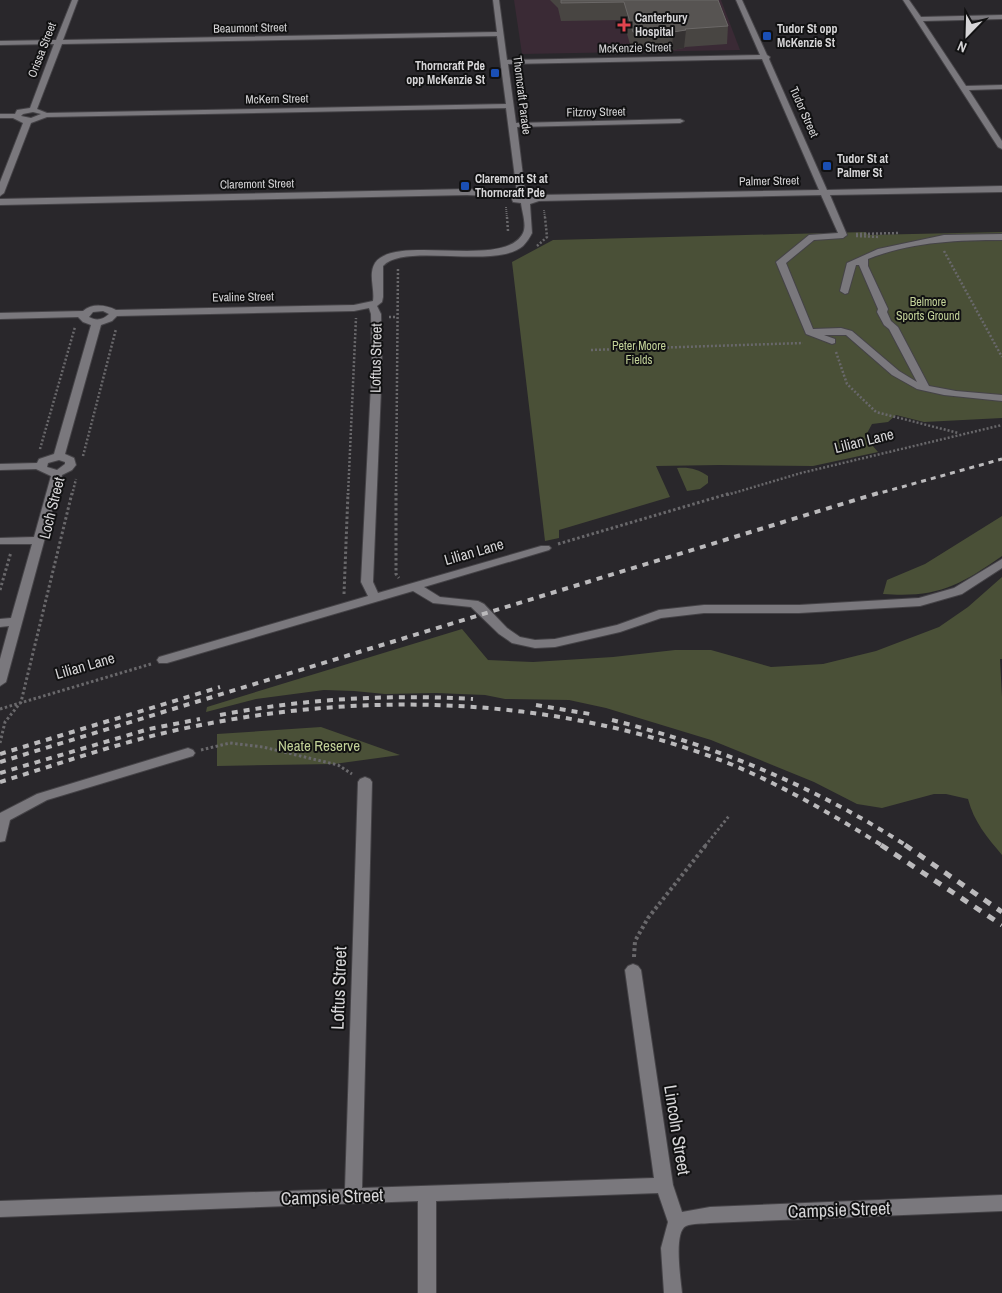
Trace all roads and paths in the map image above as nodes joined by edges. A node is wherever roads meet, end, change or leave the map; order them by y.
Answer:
1 (75, 0) edge
2 (496, 0) edge
3 (740, 0) edge
4 (906, 0) edge
5 (1002, 17) edge
6 (918, 19) junction
7 (501, 34) junction
8 (59, 42) junction
9 (0, 43) edge
10 (766, 57) junction
11 (505, 62) junction
12 (1002, 87) edge
13 (963, 88) junction
14 (511, 106) junction
15 (33, 110) junction
16 (45, 115) junction
17 (0, 116) edge
18 (16, 116) junction
19 (28, 121) junction
20 (680, 122) dead end
21 (513, 125) junction
22 (1002, 147) edge
23 (1002, 189) edge
24 (0, 193) edge
25 (826, 193) junction
26 (518, 194) junction
27 (537, 198) junction
28 (0, 202) edge
29 (525, 202) junction
30 (505, 203) dead end
31 (544, 206) dead end
32 (508, 231) dead end
33 (1002, 237) edge
34 (937, 239) junction
35 (530, 249) dead end
36 (863, 261) junction
37 (398, 263) dead end
38 (844, 291) dead end
39 (372, 305) junction
40 (84, 314) junction
41 (0, 316) edge
42 (116, 318) junction
43 (356, 318) dead end
44 (97, 322) junction
45 (809, 332) junction
46 (74, 333) dead end
47 (832, 341) joint
48 (591, 350) dead end
49 (1002, 357) edge
50 (924, 388) junction
51 (1002, 398) edge
52 (1002, 425) edge
53 (959, 434) junction
54 (38, 454) dead end
55 (59, 456) junction
56 (81, 462) dead end
57 (40, 466) junction
58 (0, 467) edge
59 (78, 471) dead end
60 (57, 473) junction
61 (39, 540) junction
62 (0, 541) edge
63 (14, 544) dead end
64 (545, 548) joint
65 (1002, 563) edge
66 (415, 586) junction
67 (0, 590) edge
68 (375, 598) junction
69 (343, 608) junction
70 (16, 622) junction
71 (0, 623) edge
72 (5, 646) edge
73 (163, 660) joint
74 (0, 682) edge
75 (21, 702) junction
76 (0, 709) edge
77 (0, 743) edge
78 (188, 753) joint
79 (366, 782) joint
80 (729, 816) dead end
81 (0, 837) edge
82 (633, 970) joint
83 (664, 1185) junction
84 (426, 1194) junction
85 (353, 1196) junction
86 (1002, 1203) edge
87 (0, 1209) edge
88 (677, 1222) junction
89 (427, 1293) edge
90 (673, 1293) edge

1 - 8 street, Orissa Street
2 - 7 street, Thorncraft Parade
3 - 10 street, Tudor Street
4 - 6 street
5 - 6 street
6 - 13 street
7 - 8 street, Beaumont Street
7 - 11 street, Thorncraft Parade
8 - 9 street, Beaumont Street
8 - 15 street, Orissa Street
10 - 11 street, McKenzie Street
10 - 25 street, Tudor Street
11 - 14 street, Thorncraft Parade
12 - 13 street
13 - 22 street
14 - 16 street, McKern Street
14 - 21 street, Thorncraft Parade
15 - 16 street
15 - 18 street
16 - 19 street
17 - 18 street
18 - 19 street
19 - 24 street
20 - 21 street, Fitzroy Street
21 - 26 street, Thorncraft Parade
23 - 25 street, Palmer Street
25 - 27 street, Palmer Street
25 - 45 street, Tudor Street
26 - 27 street
26 - 28 street, Claremont Street
26 - 29 street
27 - 29 street
29 - 39 street, Loftus Street
30 - 32 path
31 - 35 path
33 - 34 street
34 - 36 street
34 - 49 path
36 - 38 street
36 - 50 street
37 - 66 path, Loftus Street
39 - 42 street, Evaline Street
39 - 68 street, Loftus Street
40 - 41 street
40 - 42 street, Evaline Street
40 - 44 street
42 - 44 street
42 - 56 path, Loch Street
43 - 69 path, Loftus Street
44 - 55 street, Loch Street
45 - 47 street
45 - 48 path
45 - 50 street
46 - 54 path
47 - 53 path
50 - 51 street
52 - 53 path, Lilian Lane
53 - 64 path, Lilian Lane
55 - 57 street
55 - 60 street, Loch Street
57 - 58 street
57 - 60 street
59 - 75 path, Loch Street
60 - 61 street, Loch Street
61 - 62 street
61 - 70 street, Loch Street
63 - 67 path
64 - 66 street, Lilian Lane
65 - 66 street
66 - 68 street, Lilian Lane
68 - 69 street, Lilian Lane
69 - 73 street, Lilian Lane
70 - 71 street
70 - 72 street, Loch Street
72 - 74 street, Loch Street
73 - 75 path, Lilian Lane
75 - 76 path, Lilian Lane
75 - 77 path
78 - 79 path
78 - 81 street
79 - 85 street, Loftus Street
80 - 82 path
82 - 83 street, Lincoln Street
83 - 84 street, Campsie Street
83 - 88 street, Lincoln Street
84 - 85 street, Campsie Street
84 - 89 street
85 - 87 street, Campsie Street
86 - 88 street, Campsie Street
88 - 90 street

